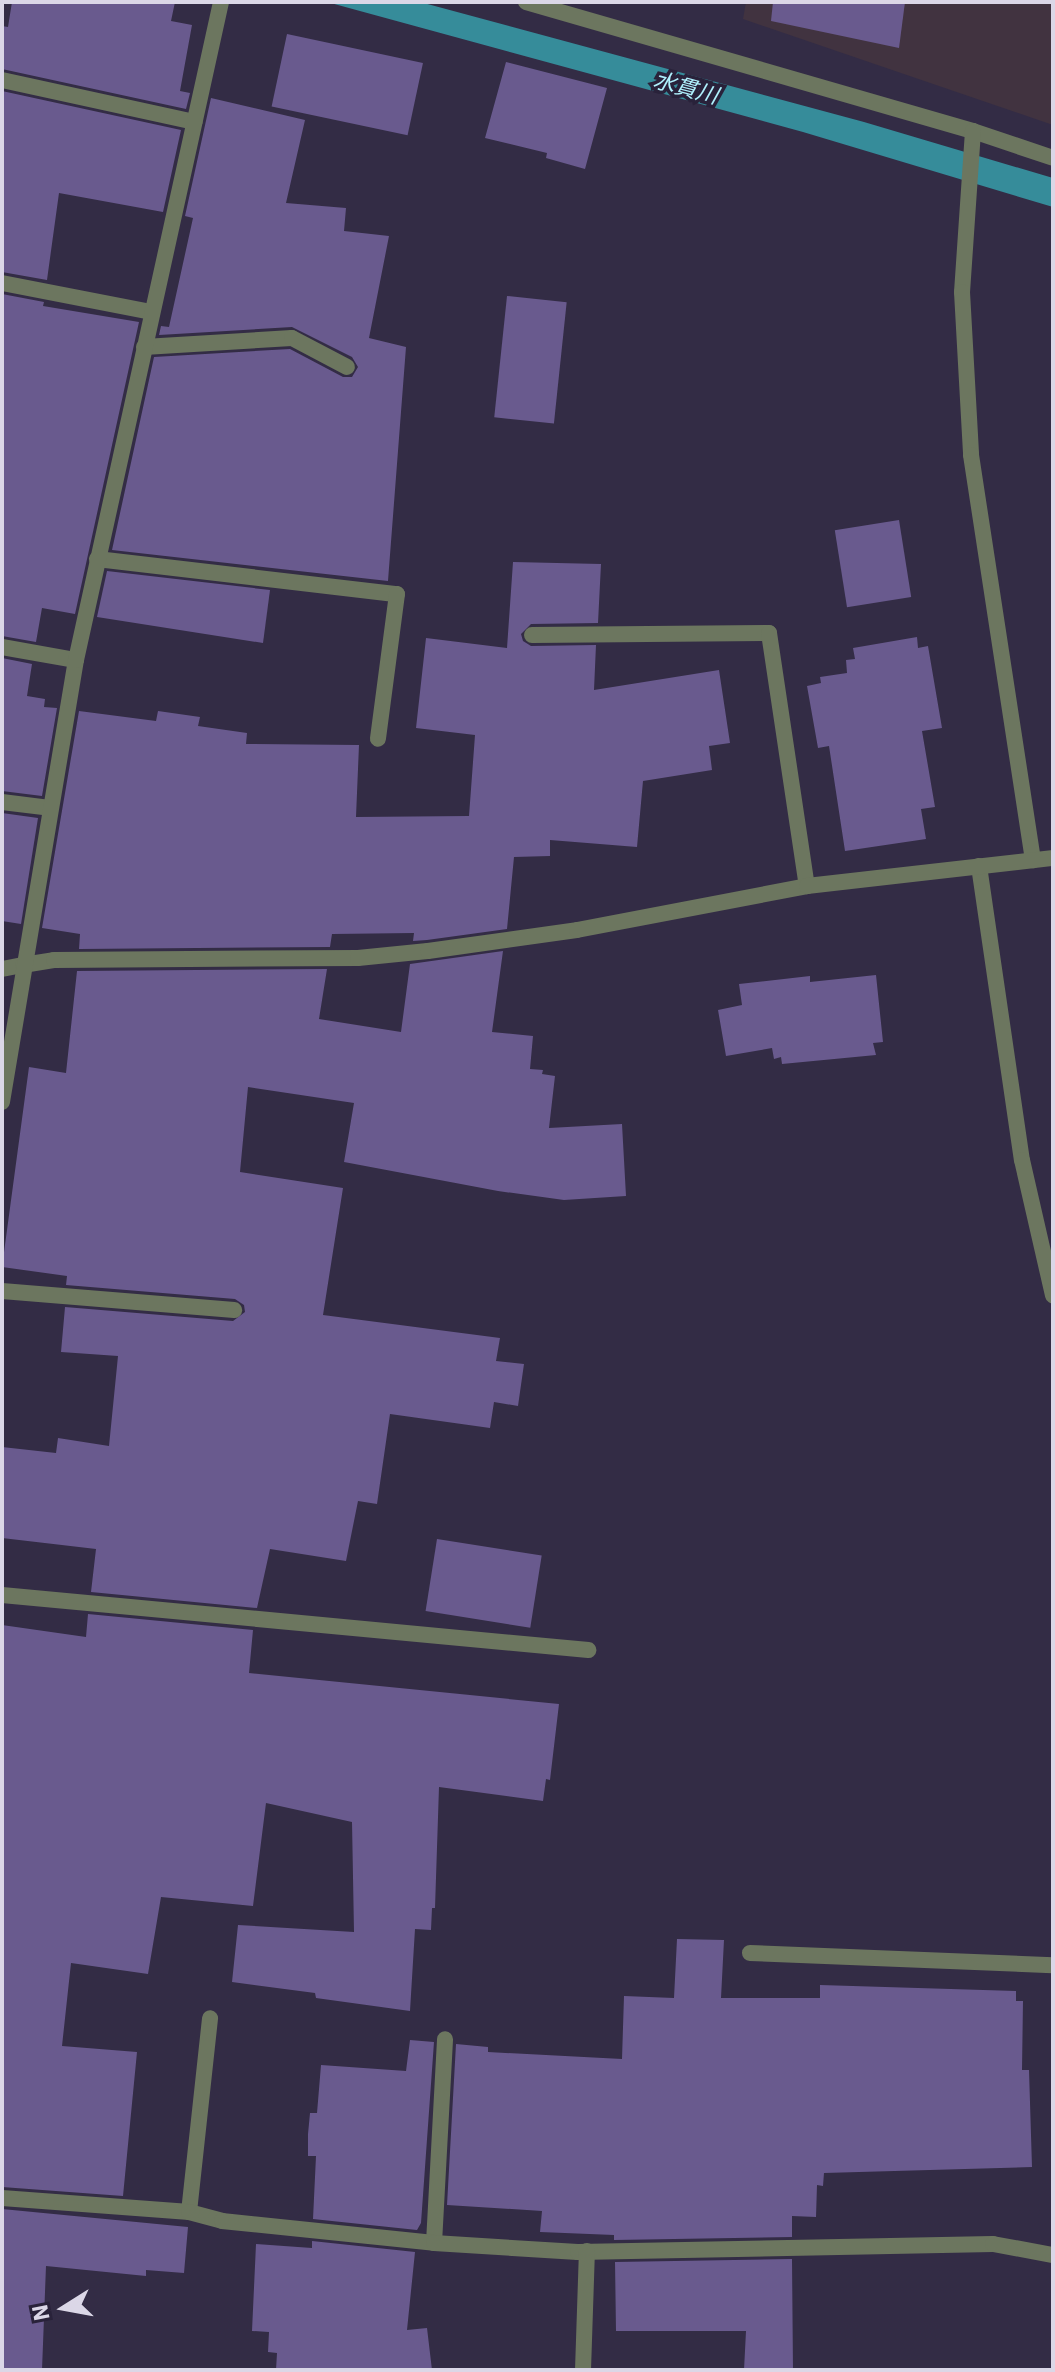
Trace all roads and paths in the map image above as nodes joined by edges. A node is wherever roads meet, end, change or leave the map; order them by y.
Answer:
1 (221, 2) edge
2 (526, 2) edge
3 (2, 80) edge
4 (194, 122) junction
5 (973, 131) junction
6 (1053, 158) edge
7 (2, 283) edge
8 (151, 312) junction
9 (144, 347) junction
10 (347, 367) dead end
11 (97, 559) junction
12 (532, 635) dead end
13 (2, 647) edge
14 (76, 660) junction
15 (378, 739) dead end
16 (2, 802) edge
17 (50, 808) junction
18 (1053, 858) edge
19 (1033, 860) junction
20 (979, 866) junction
21 (807, 886) junction
22 (23, 965) junction
23 (2, 969) edge
24 (2, 1102) edge
25 (2, 1291) edge
26 (1053, 1295) edge
27 (234, 1310) dead end
28 (2, 1595) edge
29 (588, 1650) dead end
30 (750, 1953) dead end
31 (1053, 1965) edge
32 (210, 2018) dead end
33 (445, 2039) dead end
34 (2, 2198) edge
35 (189, 2212) junction
36 (434, 2243) junction
37 (587, 2251) junction
38 (1053, 2255) edge
39 (583, 2370) edge

1 - 4 street
2 - 5 street
3 - 4 street
4 - 8 street
5 - 6 street
5 - 19 street
7 - 8 street
8 - 9 street
9 - 10 street
9 - 11 street
11 - 14 street
11 - 15 street
12 - 21 street
13 - 14 street
14 - 17 street
16 - 17 street
17 - 22 street
18 - 19 street
19 - 20 street
20 - 21 street
20 - 26 street
21 - 22 street
22 - 23 street
22 - 24 street
25 - 27 street
28 - 29 street
30 - 31 street
32 - 35 street
33 - 36 street
34 - 35 street
35 - 36 street
36 - 37 street
37 - 38 street
37 - 39 street

